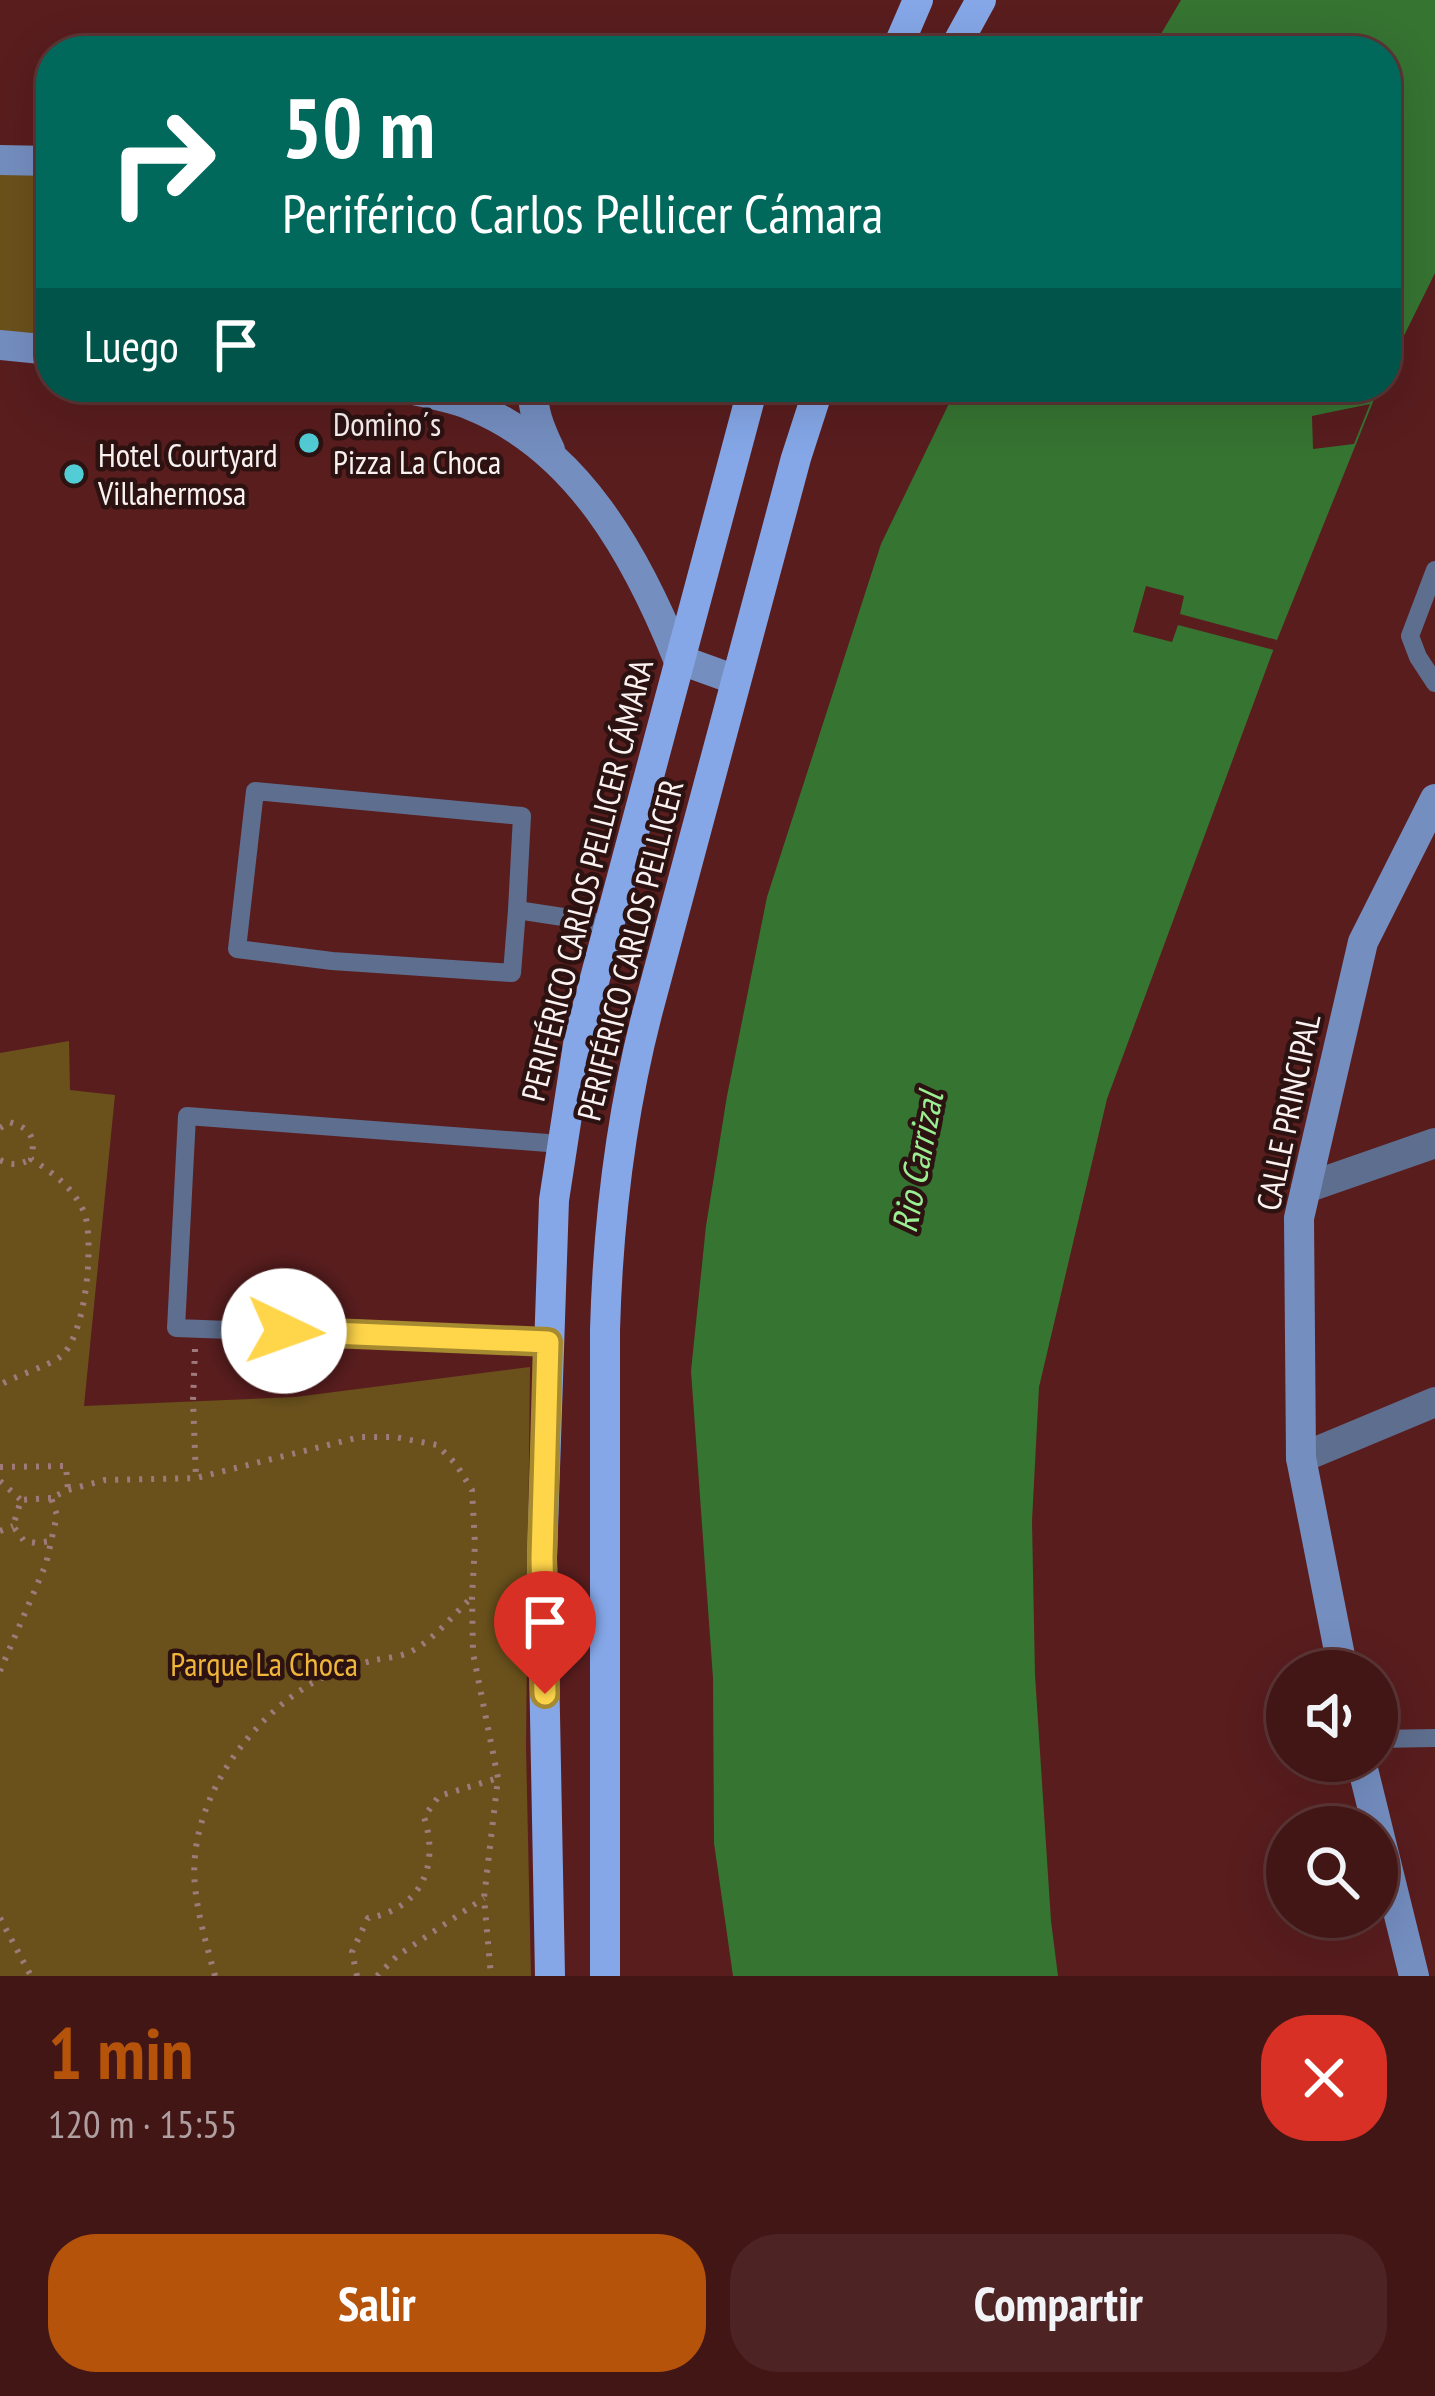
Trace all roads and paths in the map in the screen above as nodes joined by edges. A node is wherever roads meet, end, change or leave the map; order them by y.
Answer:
1 (918, 0) edge
2 (981, 0) edge
3 (902, 36) edge
4 (961, 36) edge
5 (0, 160) edge
6 (36, 160) edge
7 (0, 345) edge
8 (36, 349) edge
9 (460, 402) edge
10 (535, 402) edge
11 (749, 402) edge
12 (814, 402) edge
13 (555, 460) junction
14 (1435, 570) edge
15 (679, 659) junction
16 (736, 680) junction
17 (1435, 683) edge
18 (1435, 799) edge
19 (517, 910) junction
20 (609, 924) junction
21 (0, 1128) edge
22 (1435, 1142) edge
23 (561, 1144) junction
24 (31, 1159) junction
25 (0, 1160) edge
26 (1306, 1188) junction
27 (196, 1328) junction
28 (548, 1342) junction
29 (0, 1385) edge
30 (1435, 1402) edge
31 (1301, 1458) junction
32 (0, 1467) edge
33 (196, 1478) junction
34 (0, 1480) edge
35 (68, 1490) junction
36 (51, 1498) junction
37 (21, 1500) junction
38 (13, 1526) junction
39 (0, 1532) edge
40 (51, 1541) junction
41 (472, 1597) junction
42 (1339, 1650) edge
43 (0, 1671) edge
44 (1435, 1738) edge
45 (1398, 1739) edge
46 (498, 1778) junction
47 (1366, 1782) edge
48 (484, 1898) junction
49 (0, 1918) edge
50 (31, 1976) edge
51 (215, 1976) edge
52 (357, 1976) edge
53 (377, 1976) edge
54 (491, 1976) edge
55 (550, 1976) edge
56 (604, 1976) edge
57 (1414, 1976) edge

1 - 3 main road
2 - 4 main road
5 - 6 main road
7 - 8 main road
9 - 13 main road
10 - 13 main road
11 - 15 main road, PERIFÉRICO CARLOS PELLICER CÁMARA
12 - 16 main road, PERIFÉRICO CARLOS PELLICER
13 - 15 main road
14 - 17 lane
15 - 16 main road
15 - 20 main road, PERIFÉRICO CARLOS PELLICER CÁMARA
16 - 56 main road, PERIFÉRICO CARLOS PELLICER
18 - 26 main road, CALLE PRINCIPAL
19 - 19 lane
19 - 20 lane
20 - 23 main road, PERIFÉRICO CARLOS PELLICER CÁMARA
21 - 24 path
22 - 26 street
23 - 27 lane
23 - 28 main road, PERIFÉRICO CARLOS PELLICER CÁMARA
24 - 25 path
24 - 29 path
26 - 31 main road, CALLE PRINCIPAL
27 - 28 lane
27 - 33 path
28 - 55 main road, PERIFÉRICO CARLOS PELLICER CÁMARA
30 - 31 street
31 - 42 main road, CALLE PRINCIPAL
32 - 35 path
33 - 35 path
33 - 41 path
34 - 37 path
35 - 36 path
36 - 37 path
36 - 40 path
37 - 38 path
38 - 39 path
38 - 40 path
40 - 43 path
41 - 46 path
41 - 51 path
44 - 45 lane
46 - 48 path
46 - 52 path
47 - 57 main road
48 - 53 path
48 - 54 path
49 - 50 path

